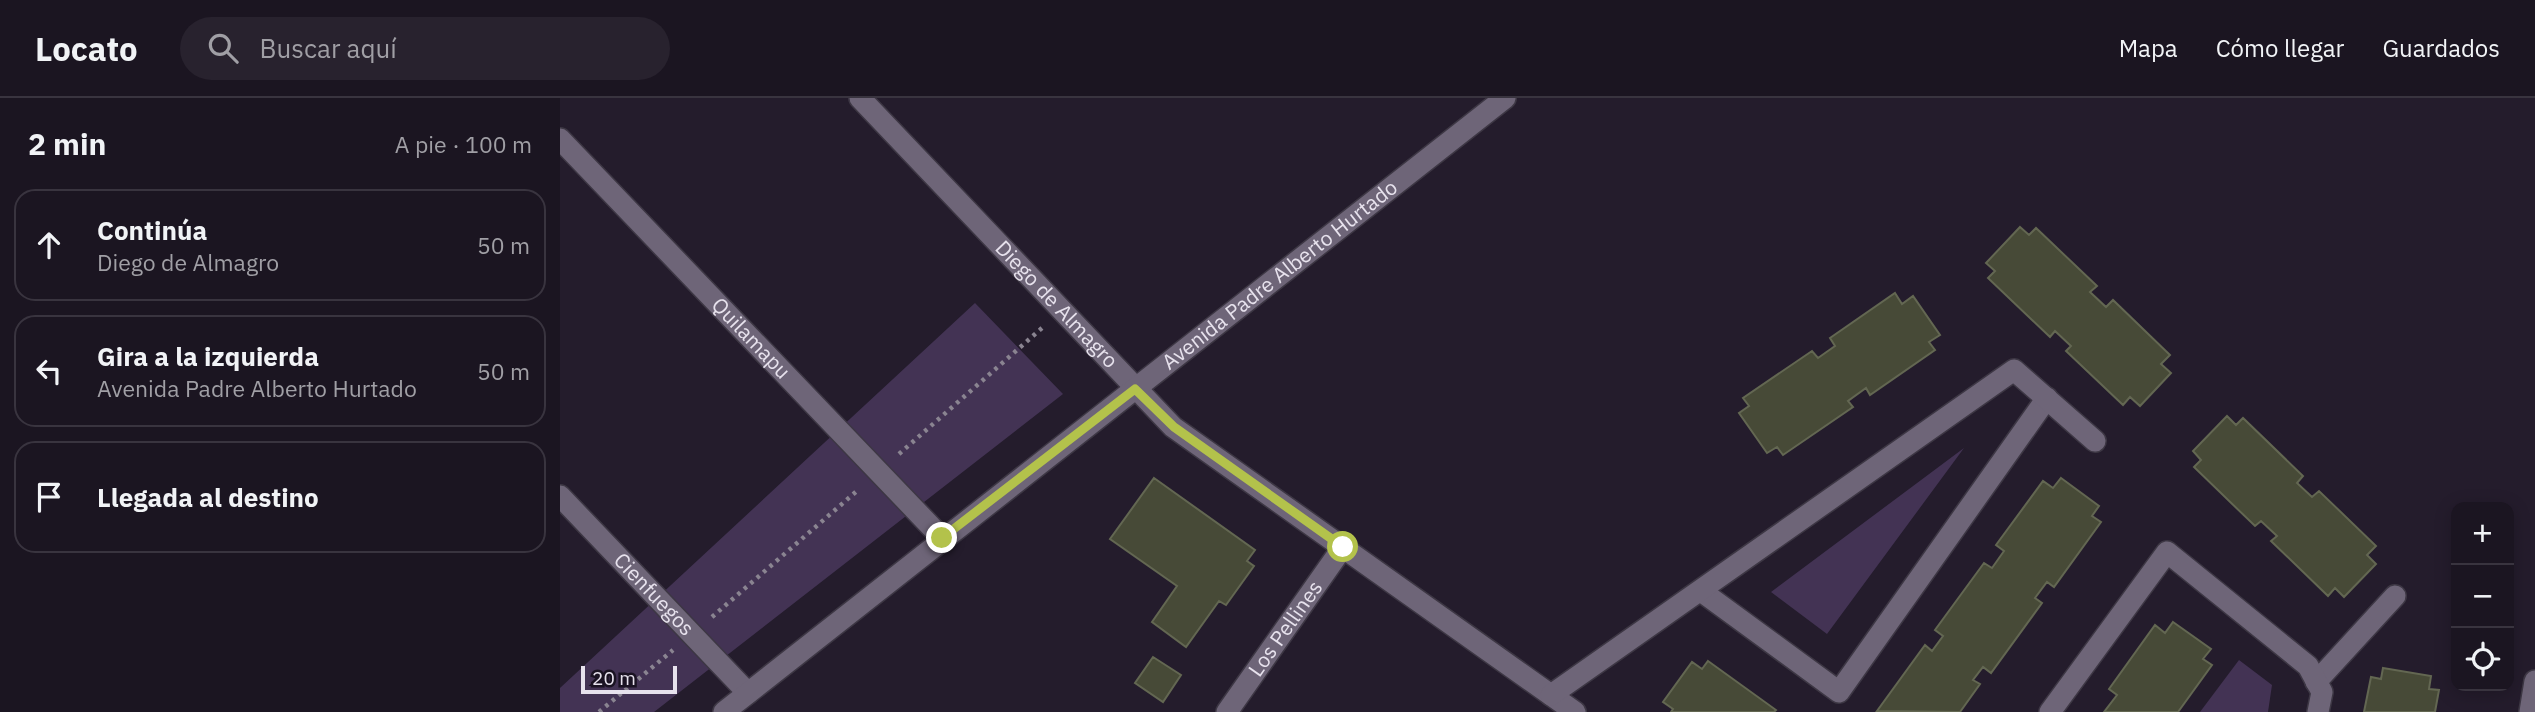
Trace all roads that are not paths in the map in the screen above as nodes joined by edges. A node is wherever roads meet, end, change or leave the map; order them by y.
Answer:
1 (860, 98) edge
2 (1504, 98) edge
3 (560, 139) edge
4 (1135, 389) junction
5 (2047, 398) junction
6 (2095, 441) dead end
7 (560, 496) edge
8 (942, 538) junction
9 (1343, 547) junction
10 (1701, 591) junction
11 (2395, 596) dead end
12 (2535, 681) edge
13 (2316, 682) junction
14 (748, 693) junction
15 (1551, 695) junction
16 (724, 712) edge
17 (1227, 712) edge
18 (1576, 712) edge
19 (2050, 712) edge
20 (2318, 712) edge
21 (2530, 712) edge

1 - 4 street, Diego de Almagro
2 - 4 street, Avenida Padre Alberto Hurtado
3 - 8 street, Quilamapu
4 - 8 street, Avenida Padre Alberto Hurtado
4 - 9 street, Diego de Almagro
5 - 6 street
5 - 10 street
5 - 10 street
7 - 14 street, Cienfuegos
8 - 14 street, Avenida Padre Alberto Hurtado
9 - 15 street, Diego de Almagro
9 - 17 street, Los Pellines
10 - 15 street
11 - 13 street
12 - 21 street
13 - 19 street
13 - 20 street
14 - 16 street, Avenida Padre Alberto Hurtado
15 - 18 street, Diego de Almagro

